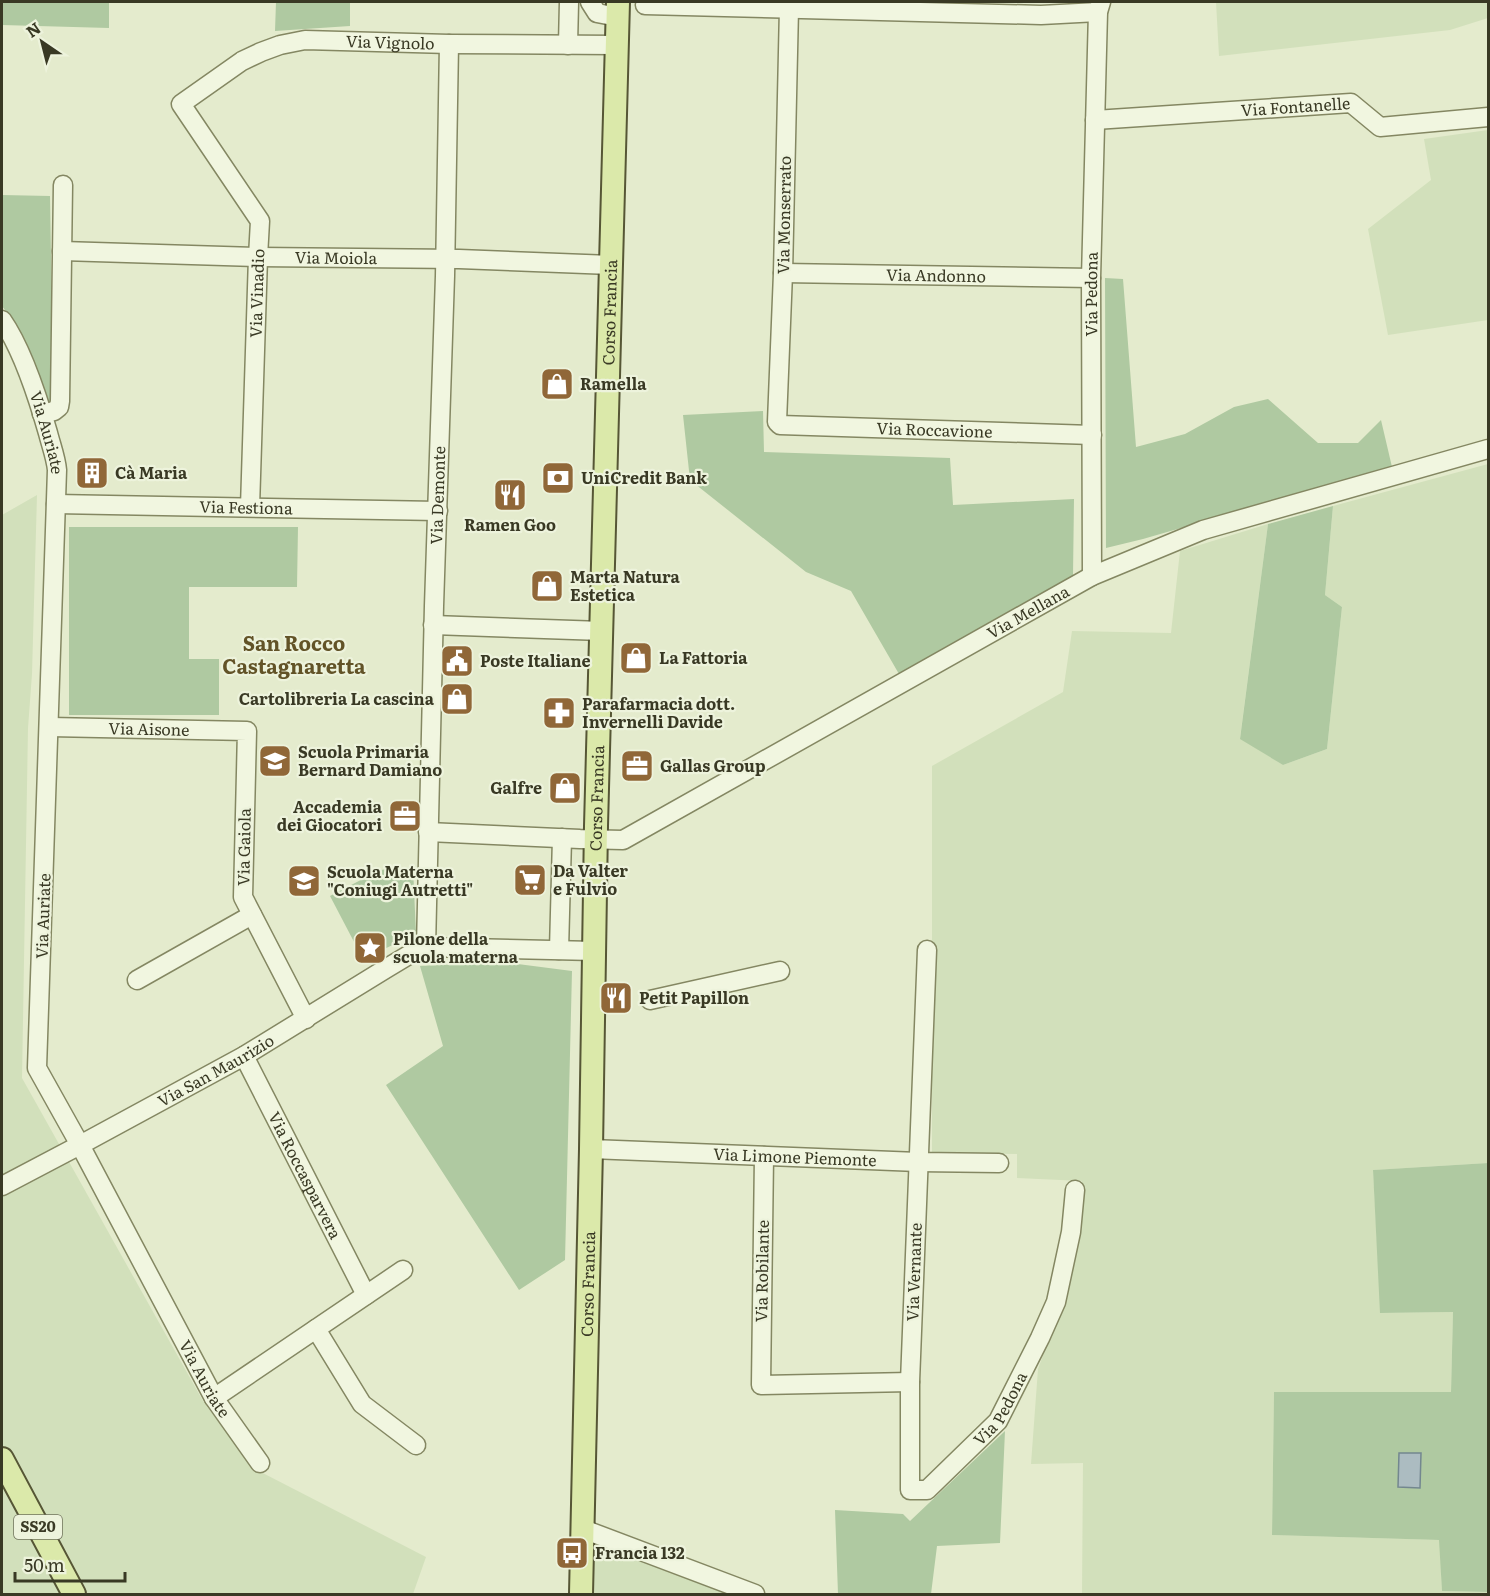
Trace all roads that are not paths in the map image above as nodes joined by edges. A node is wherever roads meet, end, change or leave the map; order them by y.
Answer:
1 (569, 2) edge
2 (590, 2) edge
3 (645, 5) dead end
4 (1100, 7) edge
5 (789, 8) junction
6 (618, 9) edge
7 (448, 44) junction
8 (568, 45) junction
9 (616, 45) junction
10 (181, 104) joint
11 (1488, 117) edge
12 (1095, 120) junction
13 (63, 185) dead end
14 (62, 251) junction
15 (258, 257) junction
16 (445, 260) junction
17 (611, 265) junction
18 (783, 273) junction
19 (1090, 278) junction
20 (2, 320) edge
21 (42, 414) junction
22 (777, 422) joint
23 (1092, 435) junction
24 (1488, 449) edge
25 (56, 504) junction
26 (250, 507) junction
27 (438, 511) junction
28 (1092, 576) junction
29 (433, 625) junction
30 (602, 631) junction
31 (50, 727) junction
32 (247, 731) joint
33 (428, 832) junction
34 (562, 838) junction
35 (596, 840) junction
36 (252, 915) junction
37 (426, 947) junction
38 (559, 950) junction
39 (927, 950) dead end
40 (594, 951) junction
41 (780, 971) dead end
42 (137, 980) dead end
43 (650, 1000) dead end
44 (306, 1019) junction
45 (244, 1056) junction
46 (80, 1145) junction
47 (591, 1149) junction
48 (764, 1156) junction
49 (918, 1162) junction
50 (999, 1163) dead end
51 (2, 1186) edge
52 (1075, 1190) dead end
53 (403, 1270) dead end
54 (366, 1295) junction
55 (316, 1329) junction
56 (910, 1382) junction
57 (214, 1398) junction
58 (416, 1445) dead end
59 (2, 1459) edge
60 (260, 1463) dead end
61 (583, 1529) junction
62 (74, 1594) edge
63 (581, 1594) edge
64 (755, 1594) edge

1 - 8 street
2 - 6 street
3 - 5 street
4 - 5 street
4 - 12 street, Via Pedona
5 - 18 street, Via Monserrato
6 - 9 main road, Corso Francia
7 - 8 street, Via Vignolo
7 - 10 street, Via Vignolo
7 - 16 street, Via Demonte
8 - 9 street, Via Vignolo
9 - 17 main road, Corso Francia
10 - 15 street, Via Vinadio
11 - 12 street, Via Fontanelle
12 - 19 street, Via Pedona
13 - 14 street
14 - 15 street, Via Moiola
14 - 21 street
15 - 16 street, Via Moiola
15 - 26 street, Via Vinadio
16 - 17 street, Via Moiola
16 - 27 street, Via Demonte
17 - 30 main road, Corso Francia
18 - 19 street, Via Andonno
18 - 22 street, Via Monserrato
19 - 23 street, Via Pedona
20 - 21 street, Via Auriate
21 - 25 street, Via Auriate
22 - 23 street, Via Roccavione
23 - 28 street, Via Pedona
24 - 28 street, Via Mellana
25 - 26 street, Via Festiona
25 - 31 street, Via Auriate
26 - 27 street, Via Festiona
27 - 29 street, Via Demonte
28 - 35 street, Via Mellana
29 - 30 street
29 - 33 street, Via Demonte
30 - 35 main road, Corso Francia
31 - 32 street, Via Aisone
31 - 46 street, Via Auriate
32 - 36 street, Via Gaiola
33 - 34 street, Via Mellana
33 - 37 street, Via Demonte
34 - 35 street, Via Mellana
34 - 38 street
35 - 40 main road, Corso Francia
36 - 42 street
36 - 44 street, Via Gaiola
37 - 38 street
37 - 44 street, Via San Maurizio
38 - 40 street
39 - 49 street, Via Vernante
40 - 47 main road, Corso Francia
41 - 43 street
44 - 45 street, Via San Maurizio
45 - 46 street, Via San Maurizio
45 - 54 street, Via Roccasparvera
46 - 51 street, Via San Maurizio
46 - 57 street, Via Auriate
47 - 48 street, Via Limone Piemonte
47 - 61 main road, Corso Francia
48 - 49 street, Via Limone Piemonte
48 - 56 street, Via Robilante
49 - 50 street, Via Limone Piemonte
49 - 56 street, Via Vernante
52 - 56 street, Via Pedona
53 - 54 street
54 - 55 street
55 - 57 street
55 - 58 street
57 - 60 street, Via Auriate
59 - 62 main road, SS20
61 - 63 main road, Corso Francia
61 - 64 street

